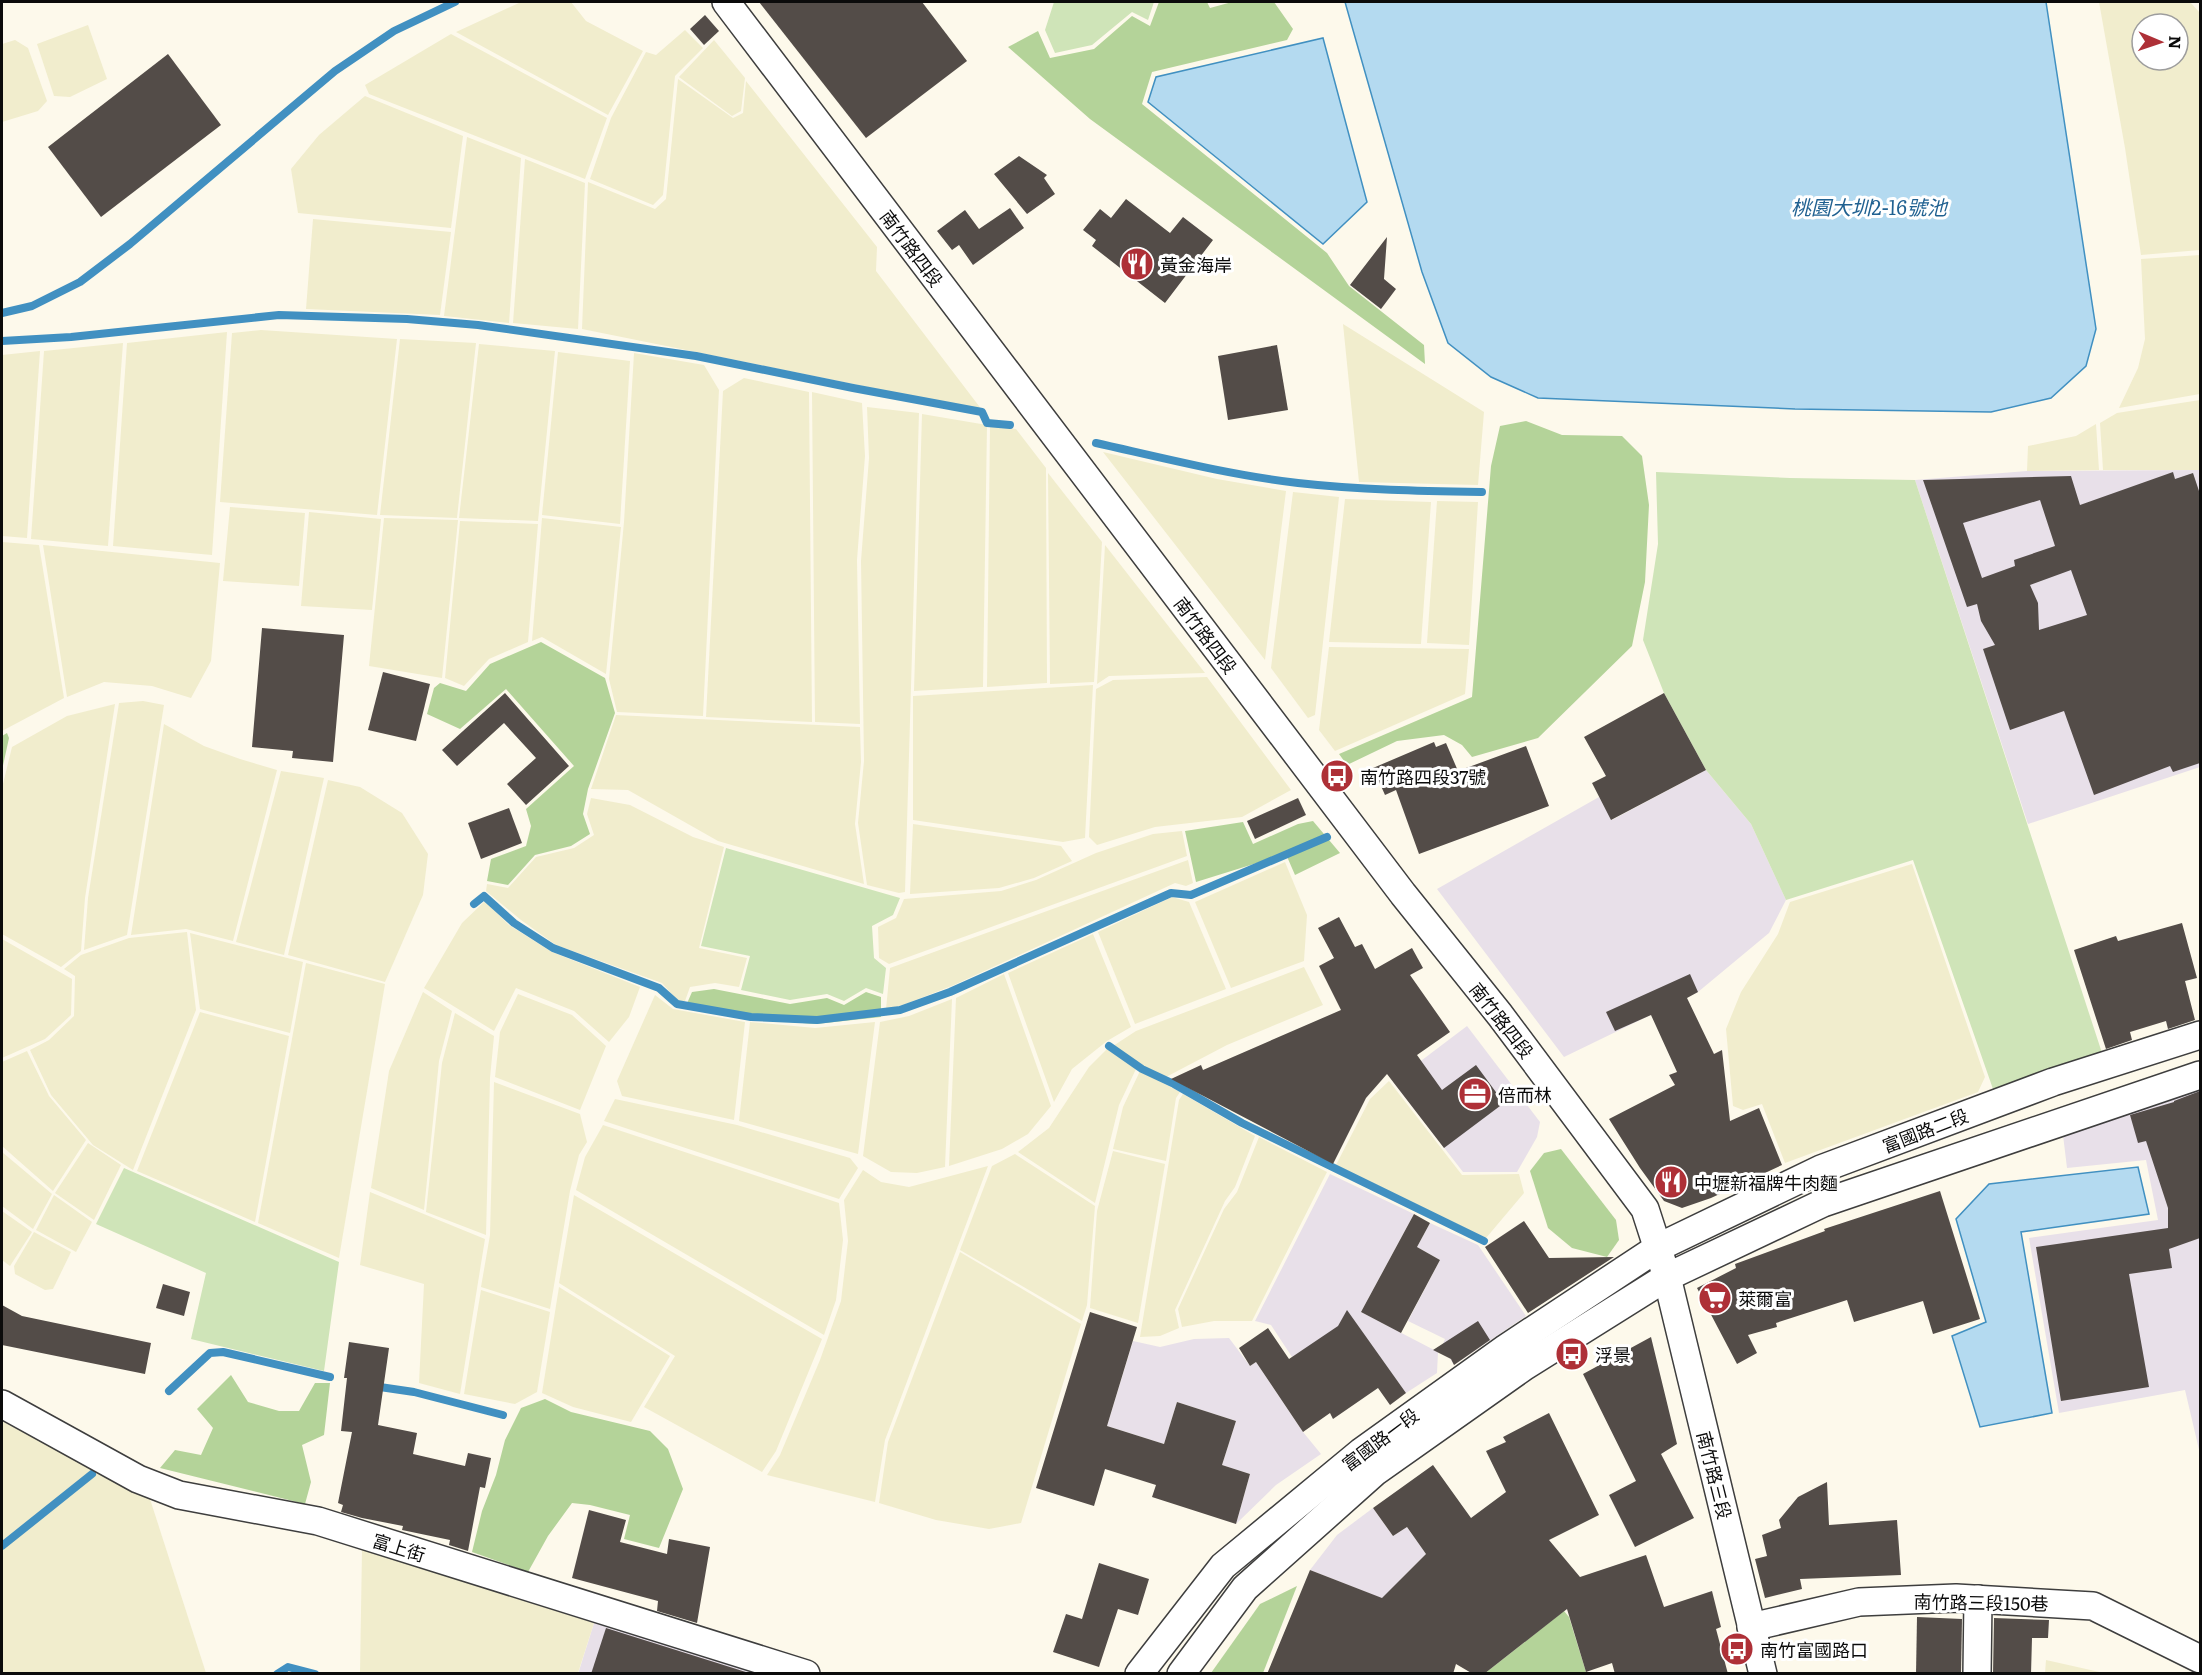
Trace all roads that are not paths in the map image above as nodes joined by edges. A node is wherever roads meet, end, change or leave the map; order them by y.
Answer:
1 (726, 2) edge
2 (2200, 1035) edge
3 (2200, 1075) edge
4 (1659, 1247) junction
5 (1667, 1277) junction
6 (2, 1404) edge
7 (1978, 1599) junction
8 (1751, 1628) junction
9 (2200, 1659) edge
10 (806, 1674) edge
11 (1139, 1674) edge
12 (1181, 1674) edge
13 (1762, 1674) edge
14 (1977, 1674) edge

1 - 4 street, 南竹路四段
2 - 4 street, 富國路二段
3 - 5 street, 富國路二段
4 - 5 street, 南竹路四段
4 - 11 street, 富國路一段
5 - 8 street, 南竹路三段
5 - 12 street, 富國路一段
6 - 10 street, 富上街
7 - 8 street, 南竹路三段150巷
7 - 9 street, 南竹路三段150巷
7 - 14 street
8 - 13 street, 南竹路三段

